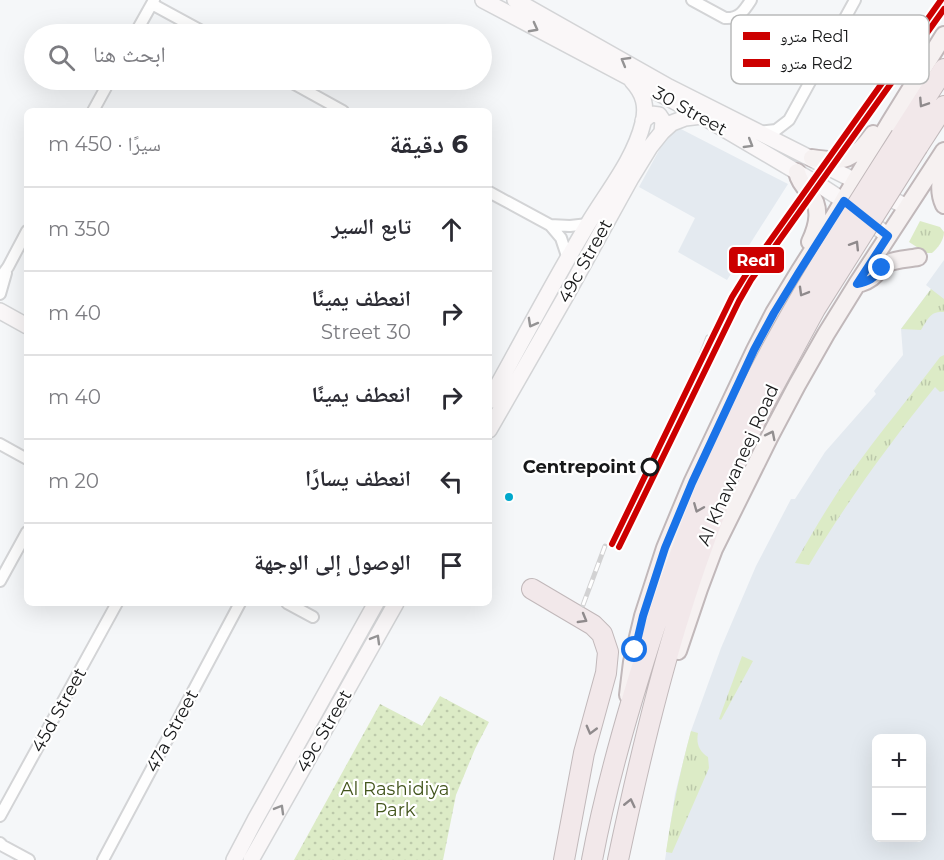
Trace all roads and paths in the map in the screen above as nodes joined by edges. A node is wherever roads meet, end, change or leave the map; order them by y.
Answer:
1 (483, 0) edge
2 (692, 0) edge
3 (751, 0) edge
4 (855, 0) edge
5 (517, 1) edge
6 (153, 2) edge
7 (738, 15) edge
8 (847, 15) edge
9 (731, 17) edge
10 (141, 24) edge
11 (190, 24) edge
12 (944, 35) edge
13 (929, 59) edge
14 (944, 69) edge
15 (627, 77) junction
16 (809, 84) edge
17 (913, 84) edge
18 (105, 90) edge
19 (305, 90) edge
20 (903, 100) junction
21 (944, 106) edge
22 (95, 108) edge
23 (338, 108) edge
24 (702, 116) junction
25 (644, 121) junction
26 (663, 132) junction
27 (759, 132) junction
28 (903, 135) junction
29 (944, 151) edge
30 (812, 158) junction
31 (944, 167) edge
32 (621, 170) junction
33 (797, 172) junction
34 (856, 181) junction
35 (920, 186) junction
36 (492, 194) edge
37 (844, 201) junction
38 (944, 206) edge
39 (908, 207) junction
40 (588, 224) junction
41 (550, 225) junction
42 (888, 236) junction
43 (24, 237) edge
44 (918, 257) dead end
45 (568, 259) junction
46 (8, 267) junction
47 (799, 272) junction
48 (0, 278) edge
49 (857, 284) junction
50 (0, 294) edge
51 (0, 311) edge
52 (553, 318) junction
53 (24, 324) edge
54 (493, 383) edge
55 (755, 401) junction
56 (492, 423) edge
57 (492, 424) edge
58 (0, 444) edge
59 (24, 457) edge
60 (24, 537) edge
61 (0, 580) edge
62 (532, 589) dead end
63 (115, 606) edge
64 (238, 606) edge
65 (293, 606) edge
66 (374, 606) edge
67 (394, 606) edge
68 (313, 617) dead end
69 (337, 673) junction
70 (629, 710) junction
71 (646, 737) junction
72 (312, 751) junction
73 (0, 816) edge
74 (0, 843) edge
75 (28, 860) edge
76 (103, 860) edge
77 (234, 860) edge
78 (251, 860) edge
79 (564, 860) edge
80 (592, 860) edge
81 (618, 860) edge

1 -> 15 street, 30 Street
2 - 9 street
3 - 7 street
4 - 8 street
27 -> 5 street, 30 Street
6 - 10 street
6 - 11 street
12 - 13 main road
14 -> 28 highway, Al Khawaneej Road
15 - 24 street, 30 Street
15 - 25 street
16 - 27 street
17 - 20 main road
18 - 22 street
19 - 23 street
20 - 28 main road
20 - 30 main road
21 - 28 highway, Al Khawaneej Road
24 - 26 street, 49c Street
24 -> 33 street, 30 Street
25 - 26 street
25 - 32 street, 49c Street
26 - 52 street, 49c Street
27 - 30 street, 30 Street
28 - 34 main road
28 - 35 main road
28 - 55 highway, Al Khawaneej Road, bridge
29 - 35 main road
30 - 34 street, 30 Street
31 - 38 main road
32 - 40 street, 49c Street
32 - 52 street
33 - 37 street, 30 Street
33 - 47 main road
34 - 37 main road
34 - 39 street, 30 Street
35 - 39 main road
36 - 41 street
37 - 42 street, 30 Street
37 - 47 main road
39 - 42 main road
40 - 41 street
40 - 45 street, 49c Street
41 - 45 street
42 - 49 main road
43 - 46 street
44 - 49 main road
45 -> 54 street, 49c Street
46 - 48 street
46 - 50 street
47 -> 70 main road
71 -> 49 main road
51 - 53 street
52 - 57 street, 49c Street
54 - 56 street
55 -> 70 highway, Al Khawaneej Road
55 - 71 highway, Al Khawaneej Road
58 - 59 street
60 - 61 street
62 -> 79 highway
63 - 73 street, 45d Street
64 - 76 street, 47a Street
65 - 68 street
66 - 69 street, 49c Street
72 -> 67 street, 49c Street
69 - 72 street
69 - 77 street, 49c Street
70 - 80 highway, Al Khawaneej Road
81 -> 71 highway, Al Khawaneej Road
78 -> 72 street, 49c Street
74 - 75 street

